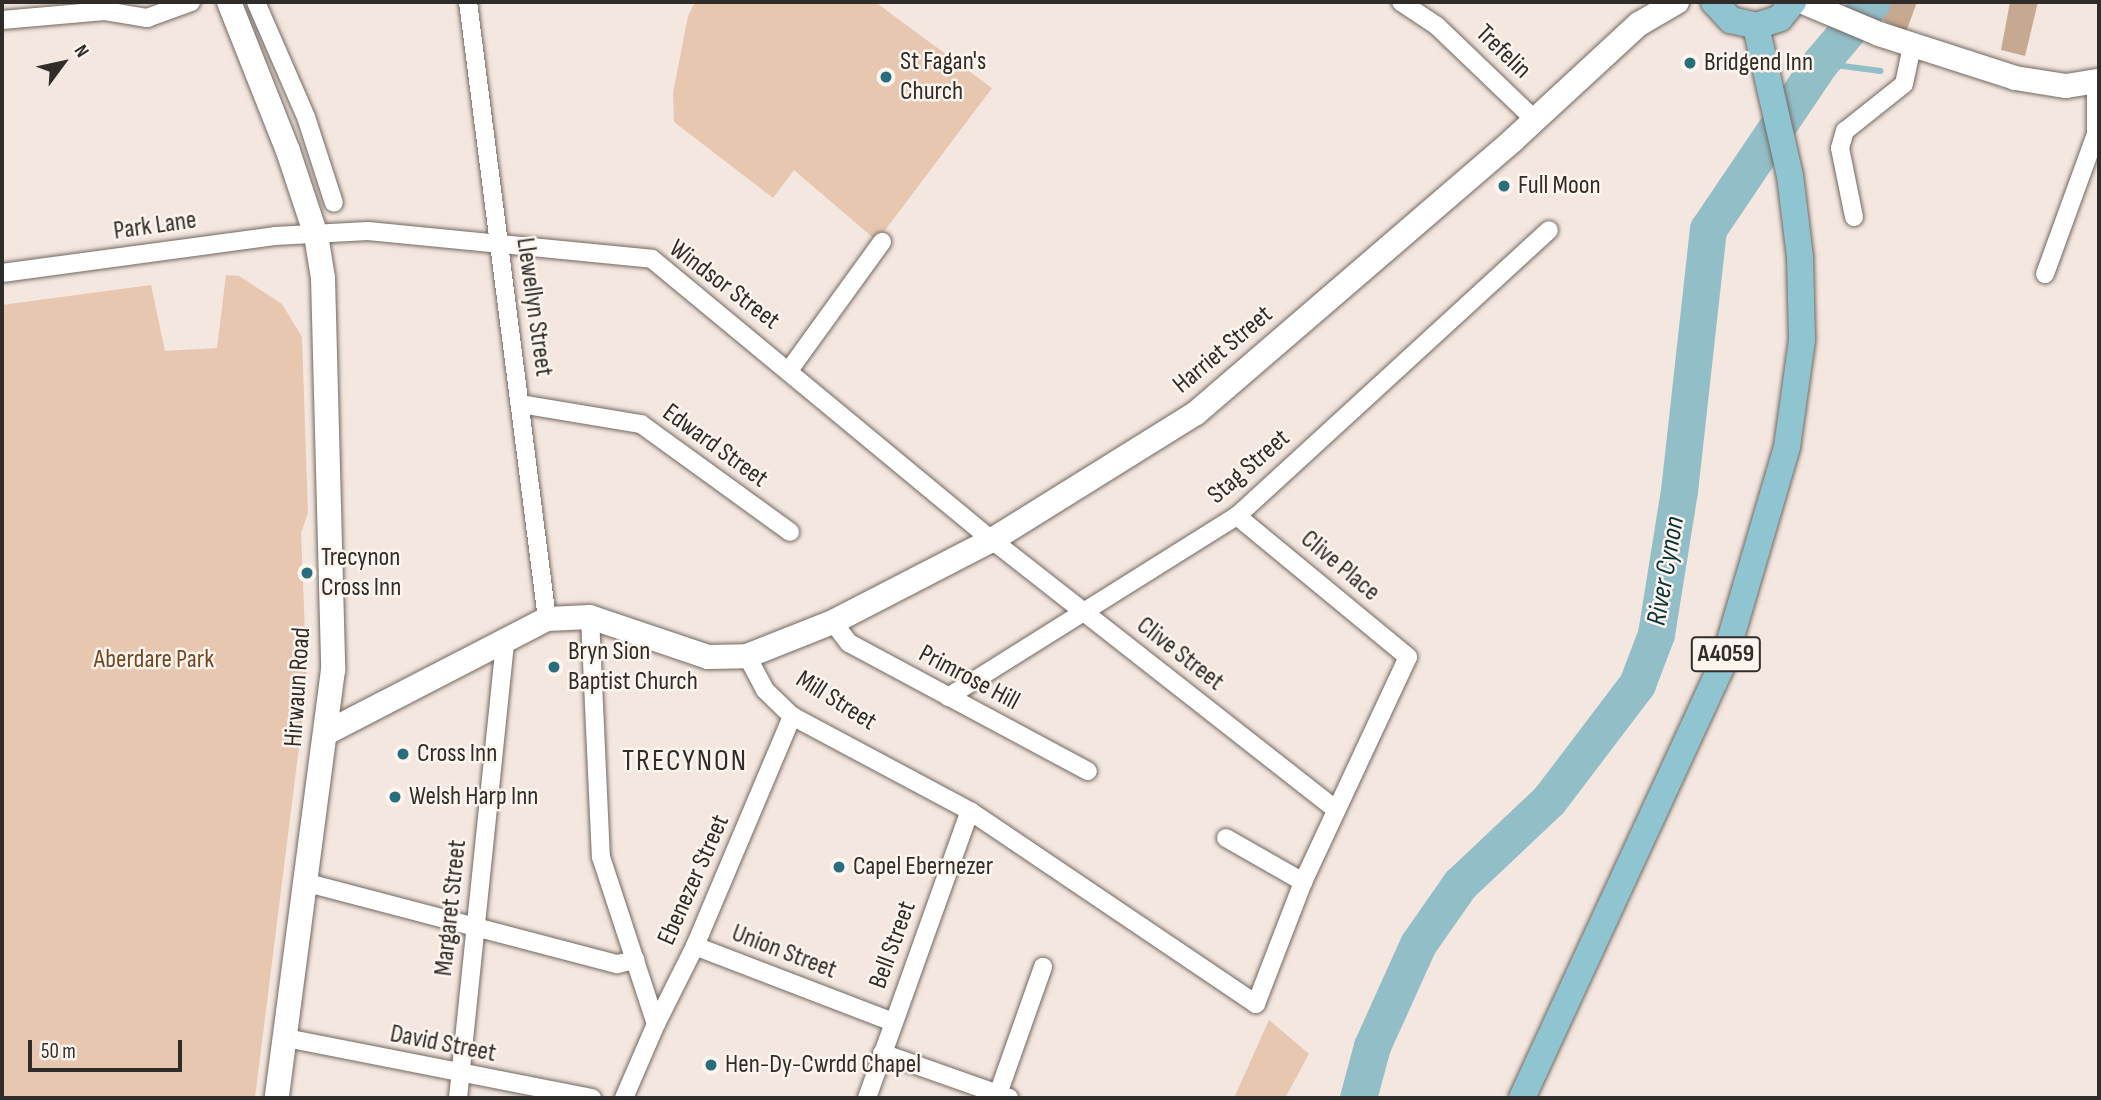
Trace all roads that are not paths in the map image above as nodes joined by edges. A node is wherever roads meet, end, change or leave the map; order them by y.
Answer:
1 (191, 2) edge
2 (229, 2) edge
3 (256, 2) edge
4 (468, 2) edge
5 (1401, 2) edge
6 (1677, 2) edge
7 (1714, 2) edge
8 (1793, 2) edge
9 (1813, 7) edge
10 (2, 20) edge
11 (1756, 26) junction
12 (1912, 45) junction
13 (2098, 81) edge
14 (1534, 118) junction
15 (2097, 135) edge
16 (313, 139) junction
17 (288, 151) junction
18 (334, 203) dead end
19 (1854, 217) dead end
20 (1549, 230) dead end
21 (316, 234) junction
22 (882, 242) dead end
23 (499, 244) junction
24 (2, 273) edge
25 (2045, 274) dead end
26 (790, 369) junction
27 (521, 404) junction
28 (1237, 516) junction
29 (790, 532) dead end
30 (992, 540) junction
31 (1086, 614) junction
32 (590, 617) junction
33 (547, 620) junction
34 (833, 622) junction
35 (505, 640) junction
36 (747, 656) junction
37 (948, 697) junction
38 (792, 716) junction
39 (328, 732) junction
40 (1088, 771) dead end
41 (1336, 810) junction
42 (970, 811) junction
43 (1226, 838) dead end
44 (304, 882) junction
45 (1303, 882) junction
46 (475, 924) junction
47 (695, 946) junction
48 (636, 960) junction
49 (1043, 967) dead end
50 (893, 1022) junction
51 (656, 1024) junction
52 (286, 1038) junction
53 (882, 1053) junction
54 (461, 1076) junction
55 (1004, 1096) edge
56 (276, 1098) edge
57 (458, 1098) edge
58 (592, 1098) edge
59 (624, 1098) edge
60 (867, 1098) edge
61 (1522, 1098) edge

1 - 10 street
2 - 17 main road, Hirwaun Road
3 - 16 street
4 - 23 street, Llewellyn Street
5 - 14 street, Trefelin
6 - 14 main road, Harriet Street
7 - 11 main road
8 - 11 main road
9 - 12 main road
11 - 61 main road, A4059
12 - 13 main road
12 - 19 street
13 - 15 street
14 - 30 main road, Harriet Street
15 - 25 street
16 - 17 street
16 - 18 street
17 - 21 main road, Hirwaun Road
20 - 28 street, Stag Street
21 - 23 street, Windsor Street
21 - 24 street, Park Lane
21 - 39 main road, Hirwaun Road
22 - 26 street
23 - 26 street, Windsor Street
23 - 27 street, Llewellyn Street
26 - 30 street, Windsor Street
27 - 29 street, Edward Street
27 - 33 street, Llewellyn Street
28 - 31 street, Stag Street
28 - 41 street, Clive Place
30 - 31 street, Clive Street
30 - 34 main road, Harriet Street
31 - 37 street, Stag Street
31 - 41 street, Clive Street
32 - 33 main road
32 - 36 main road
32 - 48 street
33 - 35 main road
34 - 36 main road, Harriet Street
34 - 37 street, Primrose Hill
35 - 39 main road
35 - 46 street, Margaret Street
36 - 38 street, Mill Street
37 - 40 street, Primrose Hill
38 - 42 street, Mill Street
38 - 47 street, Ebenezer Street
39 - 44 main road, Hirwaun Road
41 - 45 street
42 - 45 street, Mill Street
42 - 50 street, Bell Street
43 - 45 street
44 - 46 street
44 - 52 main road, Hirwaun Road
46 - 48 street
46 - 54 street, Margaret Street
47 - 50 street, Union Street
47 - 51 street, Ebenezer Street
48 - 51 street
49 - 55 street
50 - 53 street, Bell Street
51 - 59 street, Ebenezer Street
52 - 54 street, David Street
52 - 56 main road, Hirwaun Road
53 - 55 street
53 - 60 street, Bell Street
54 - 57 street, Margaret Street
54 - 58 street, David Street

